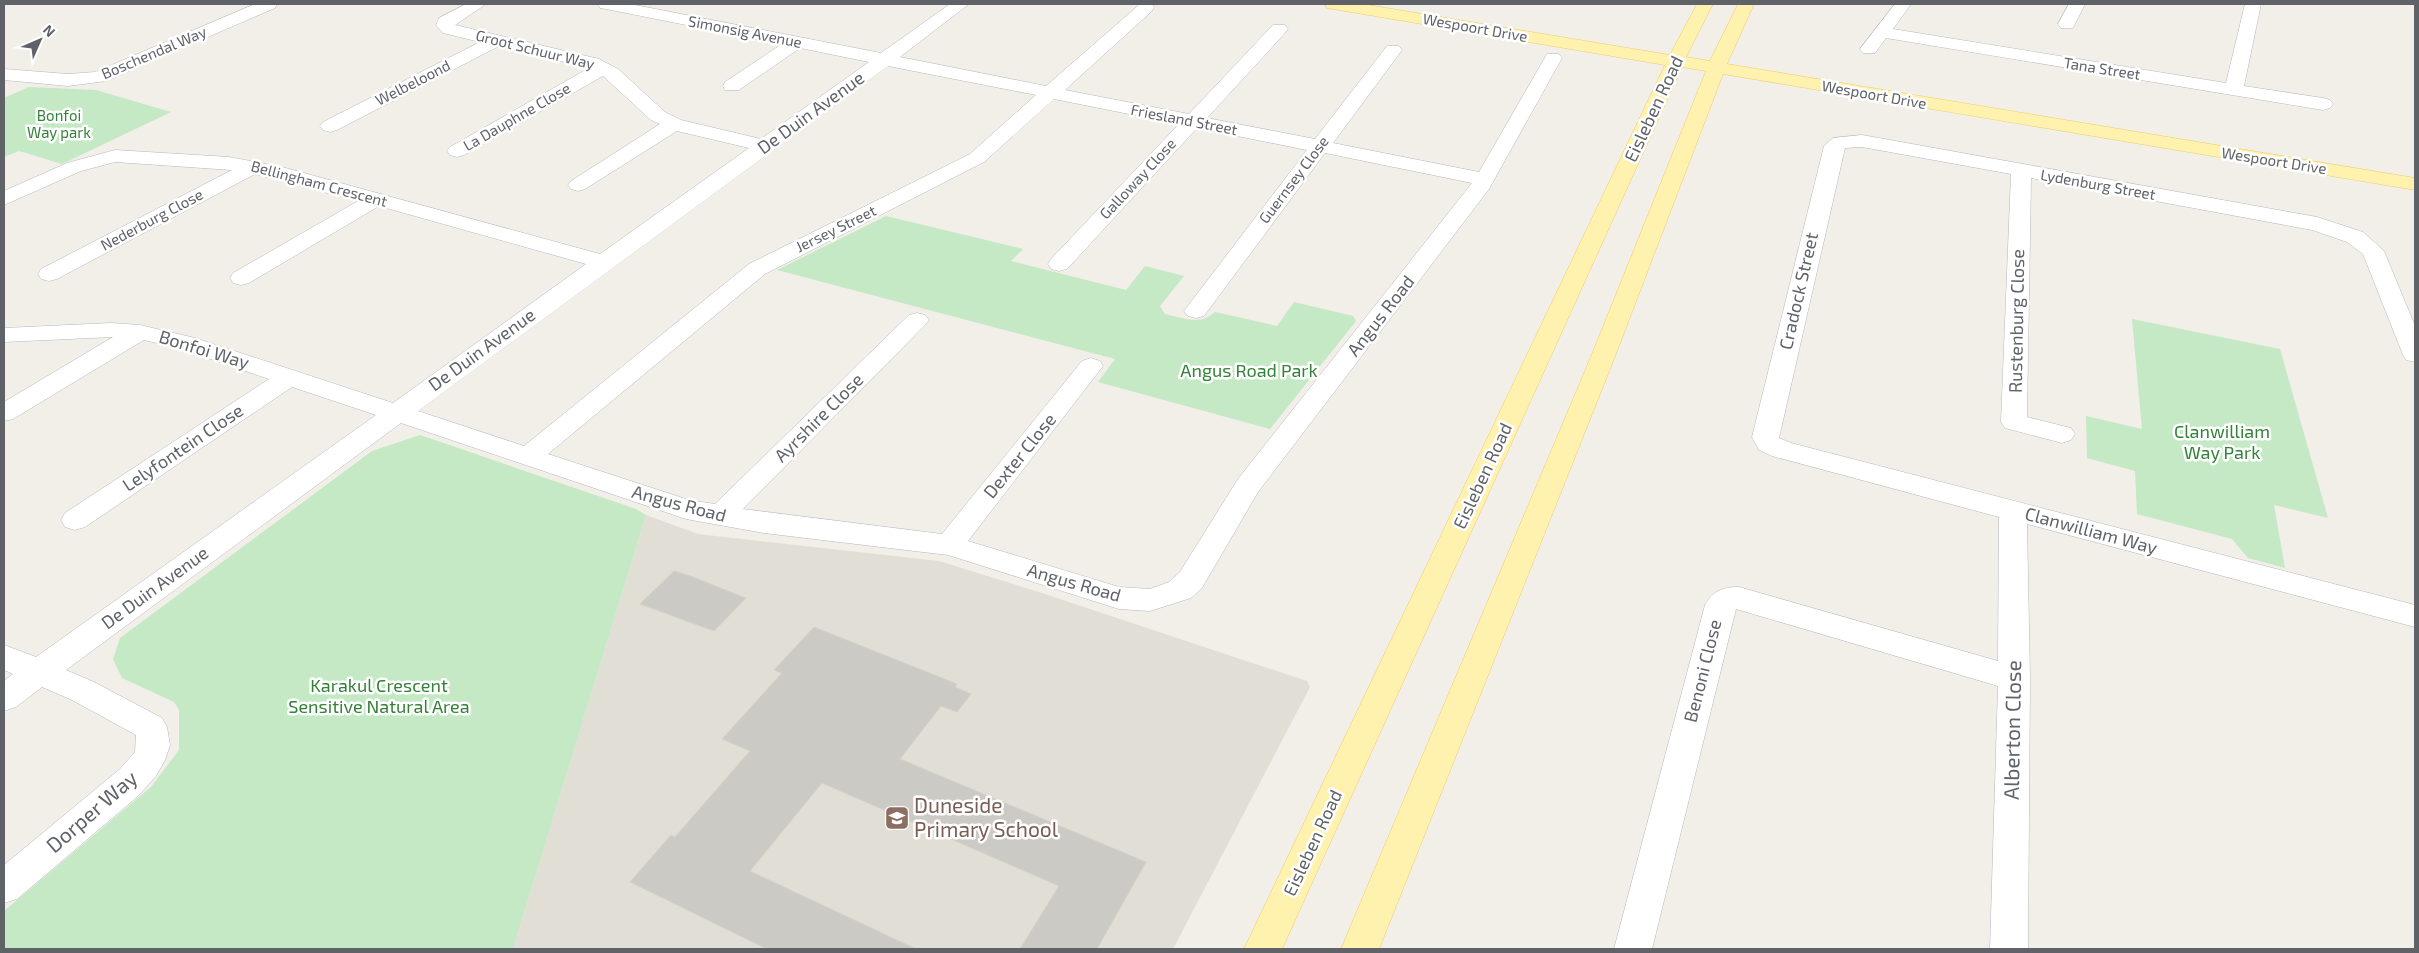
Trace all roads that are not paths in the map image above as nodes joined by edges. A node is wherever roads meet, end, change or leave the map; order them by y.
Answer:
1 (263, 4) edge
2 (478, 4) edge
3 (606, 4) edge
4 (962, 4) edge
5 (1333, 4) edge
6 (1421, 4) edge
7 (1705, 4) edge
8 (1746, 4) edge
9 (1903, 4) edge
10 (2077, 4) edge
11 (2253, 4) edge
12 (1146, 7) dead end
13 (2067, 24) dead end
14 (1279, 29) dead end
15 (1882, 32) junction
16 (495, 41) junction
17 (797, 42) junction
18 (1869, 49) dead end
19 (1393, 50) dead end
20 (1679, 54) junction
21 (1553, 58) dead end
22 (884, 60) junction
23 (1720, 61) junction
24 (603, 68) junction
25 (4, 75) edge
26 (732, 86) dead end
27 (2234, 89) junction
28 (1048, 93) junction
29 (2323, 104) dead end
30 (1191, 122) junction
31 (674, 124) junction
32 (330, 126) dead end
33 (1840, 142) joint
34 (766, 146) junction
35 (1318, 147) junction
36 (457, 152) dead end
37 (254, 166) junction
38 (2415, 168) edge
39 (2021, 171) junction
40 (1485, 179) junction
41 (2415, 184) edge
42 (578, 185) dead end
43 (4, 199) edge
44 (376, 199) junction
45 (604, 262) junction
46 (1059, 264) dead end
47 (49, 274) dead end
48 (241, 278) dead end
49 (1196, 311) dead end
50 (917, 320) dead end
51 (140, 332) junction
52 (4, 335) edge
53 (2415, 355) edge
54 (1091, 366) dead end
55 (290, 377) junction
56 (397, 412) junction
57 (4, 413) edge
58 (2062, 434) dead end
59 (1768, 444) joint
60 (528, 456) junction
61 (2013, 510) junction
62 (720, 516) junction
63 (76, 520) dead end
64 (949, 545) junction
65 (2415, 616) edge
66 (4, 657) edge
67 (38, 673) junction
68 (2014, 678) junction
69 (4, 698) edge
70 (4, 887) edge
71 (1263, 949) edge
72 (1360, 949) edge
73 (1633, 949) edge
74 (2009, 949) edge

1 - 25 street, Boschendal Way
2 - 16 street, Groot Schuur Way
3 - 17 street, Simonsig Avenue
4 - 22 street, De Duin Avenue
5 - 20 main road, Wespoort Drive
6 - 20 main road, Wespoort Drive
7 - 20 main road, Eisleben Road
8 - 23 main road
9 - 15 street
10 - 13 street
11 - 27 street
12 - 28 street, Jersey Street
14 - 30 street, Galloway Close
15 - 18 street
15 - 27 street, Tana Street
16 - 24 street, Groot Schuur Way
16 - 32 street, Welbeloond
17 - 22 street, Simonsig Avenue
17 - 26 street
19 - 35 street, Guernsey Close
20 - 23 main road, Wespoort Drive
20 - 71 main road, Eisleben Road
21 - 40 street, Angus Road
22 - 28 street, Friesland Street
22 - 34 street, De Duin Avenue
23 - 38 main road, Wespoort Drive
23 - 41 main road, Wespoort Drive
23 - 72 main road
24 - 31 street, Groot Schuur Way
24 - 36 street, La Dauphne Close
27 - 29 street, Tana Street
28 - 30 street, Friesland Street
28 - 60 street, Jersey Street
30 - 35 street, Friesland Street
30 - 46 street, Galloway Close
31 - 34 street, Groot Schuur Way
31 - 42 street
33 - 39 street, Lydenburg Street
33 - 59 street, Cradock Street
34 - 45 street, De Duin Avenue
35 - 40 street, Friesland Street
35 - 49 street, Guernsey Close
37 - 43 street, Bellingham Crescent
37 - 44 street, Bellingham Crescent
37 - 47 street, Nederburg Close
39 - 53 street, Lydenburg Street
39 - 58 street, Rustenburg Close
40 - 64 street, Angus Road
44 - 45 street, Bellingham Crescent
44 - 48 street
45 - 56 street, De Duin Avenue
50 - 62 street, Ayrshire Close
51 - 52 street, Bonfoi Way
51 - 55 street, Bonfoi Way
51 - 57 street
54 - 64 street, Dexter Close
55 - 56 street, Bonfoi Way
55 - 63 street, Lelyfontein Close
56 - 60 street, Angus Road
56 - 67 street, De Duin Avenue
59 - 61 street, Clanwilliam Way
60 - 62 street, Angus Road
61 - 65 street, Clanwilliam Way
61 - 68 street, Alberton Close
62 - 64 street, Angus Road
66 - 67 street
67 - 69 street, De Duin Avenue
67 - 70 street, Dorper Way
68 - 73 street, Benoni Close
68 - 74 street, Alberton Close

